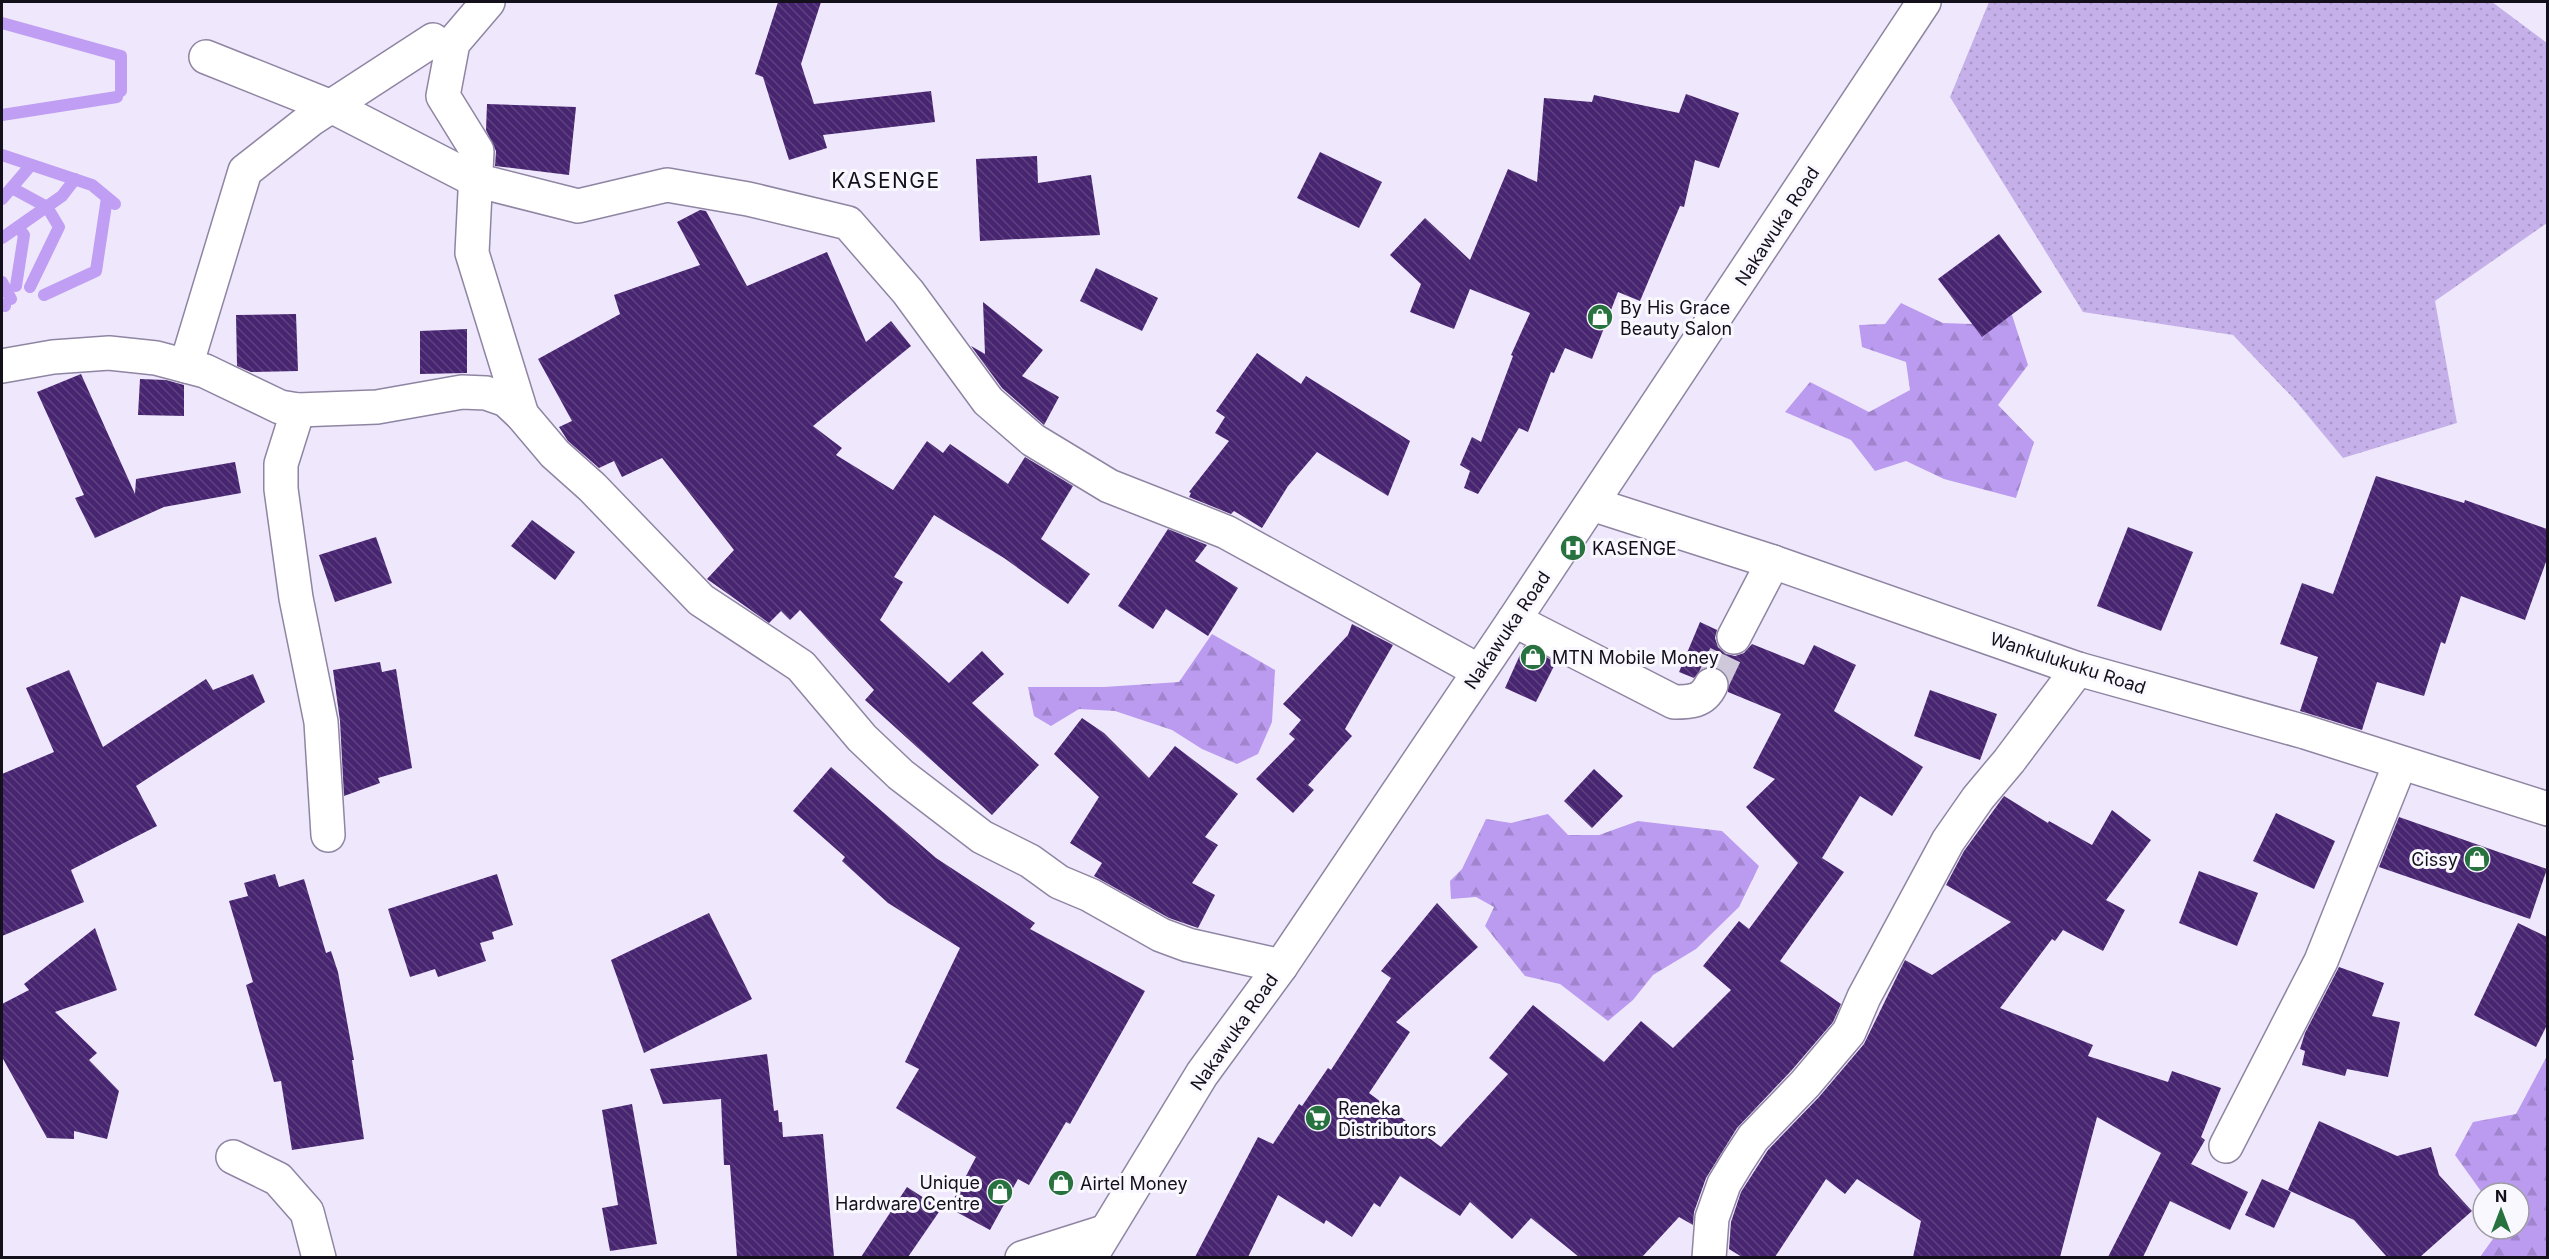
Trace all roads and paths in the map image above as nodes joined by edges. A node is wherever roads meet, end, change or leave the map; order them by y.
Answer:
1 (488, 2) edge
2 (1924, 2) edge
3 (433, 40) dead end
4 (206, 57) dead end
5 (331, 107) junction
6 (476, 180) junction
7 (2, 366) edge
8 (186, 366) junction
9 (298, 410) junction
10 (522, 414) junction
11 (1592, 504) junction
12 (1773, 562) junction
13 (1514, 620) junction
14 (1734, 637) tunnel mouth
15 (2078, 669) junction
16 (1479, 671) junction
17 (1711, 685) tunnel mouth
18 (2400, 764) junction
19 (2547, 809) edge
20 (328, 835) dead end
21 (1281, 966) junction
22 (2226, 1146) dead end
23 (233, 1157) dead end
24 (1097, 1245) edge
25 (319, 1257) edge
26 (1022, 1257) edge
27 (1709, 1257) edge

1 - 6 street
2 - 11 street, Nakawuka Road
3 - 5 street
4 - 5 street
5 - 6 street
5 - 8 street
6 - 10 street
6 - 16 street
7 - 8 street
8 - 9 street
9 - 10 street
9 - 20 street
10 - 21 street
11 - 12 street, Wankulukuku Road
11 - 13 street, Nakawuka Road
12 - 14 street
12 - 15 street, Wankulukuku Road
13 - 16 street, Nakawuka Road
13 - 17 street
15 - 18 street, Wankulukuku Road
15 - 27 street
16 - 21 street, Nakawuka Road
18 - 19 street, Wankulukuku Road
18 - 22 street
21 - 24 street, Nakawuka Road
23 - 25 street
24 - 26 street

